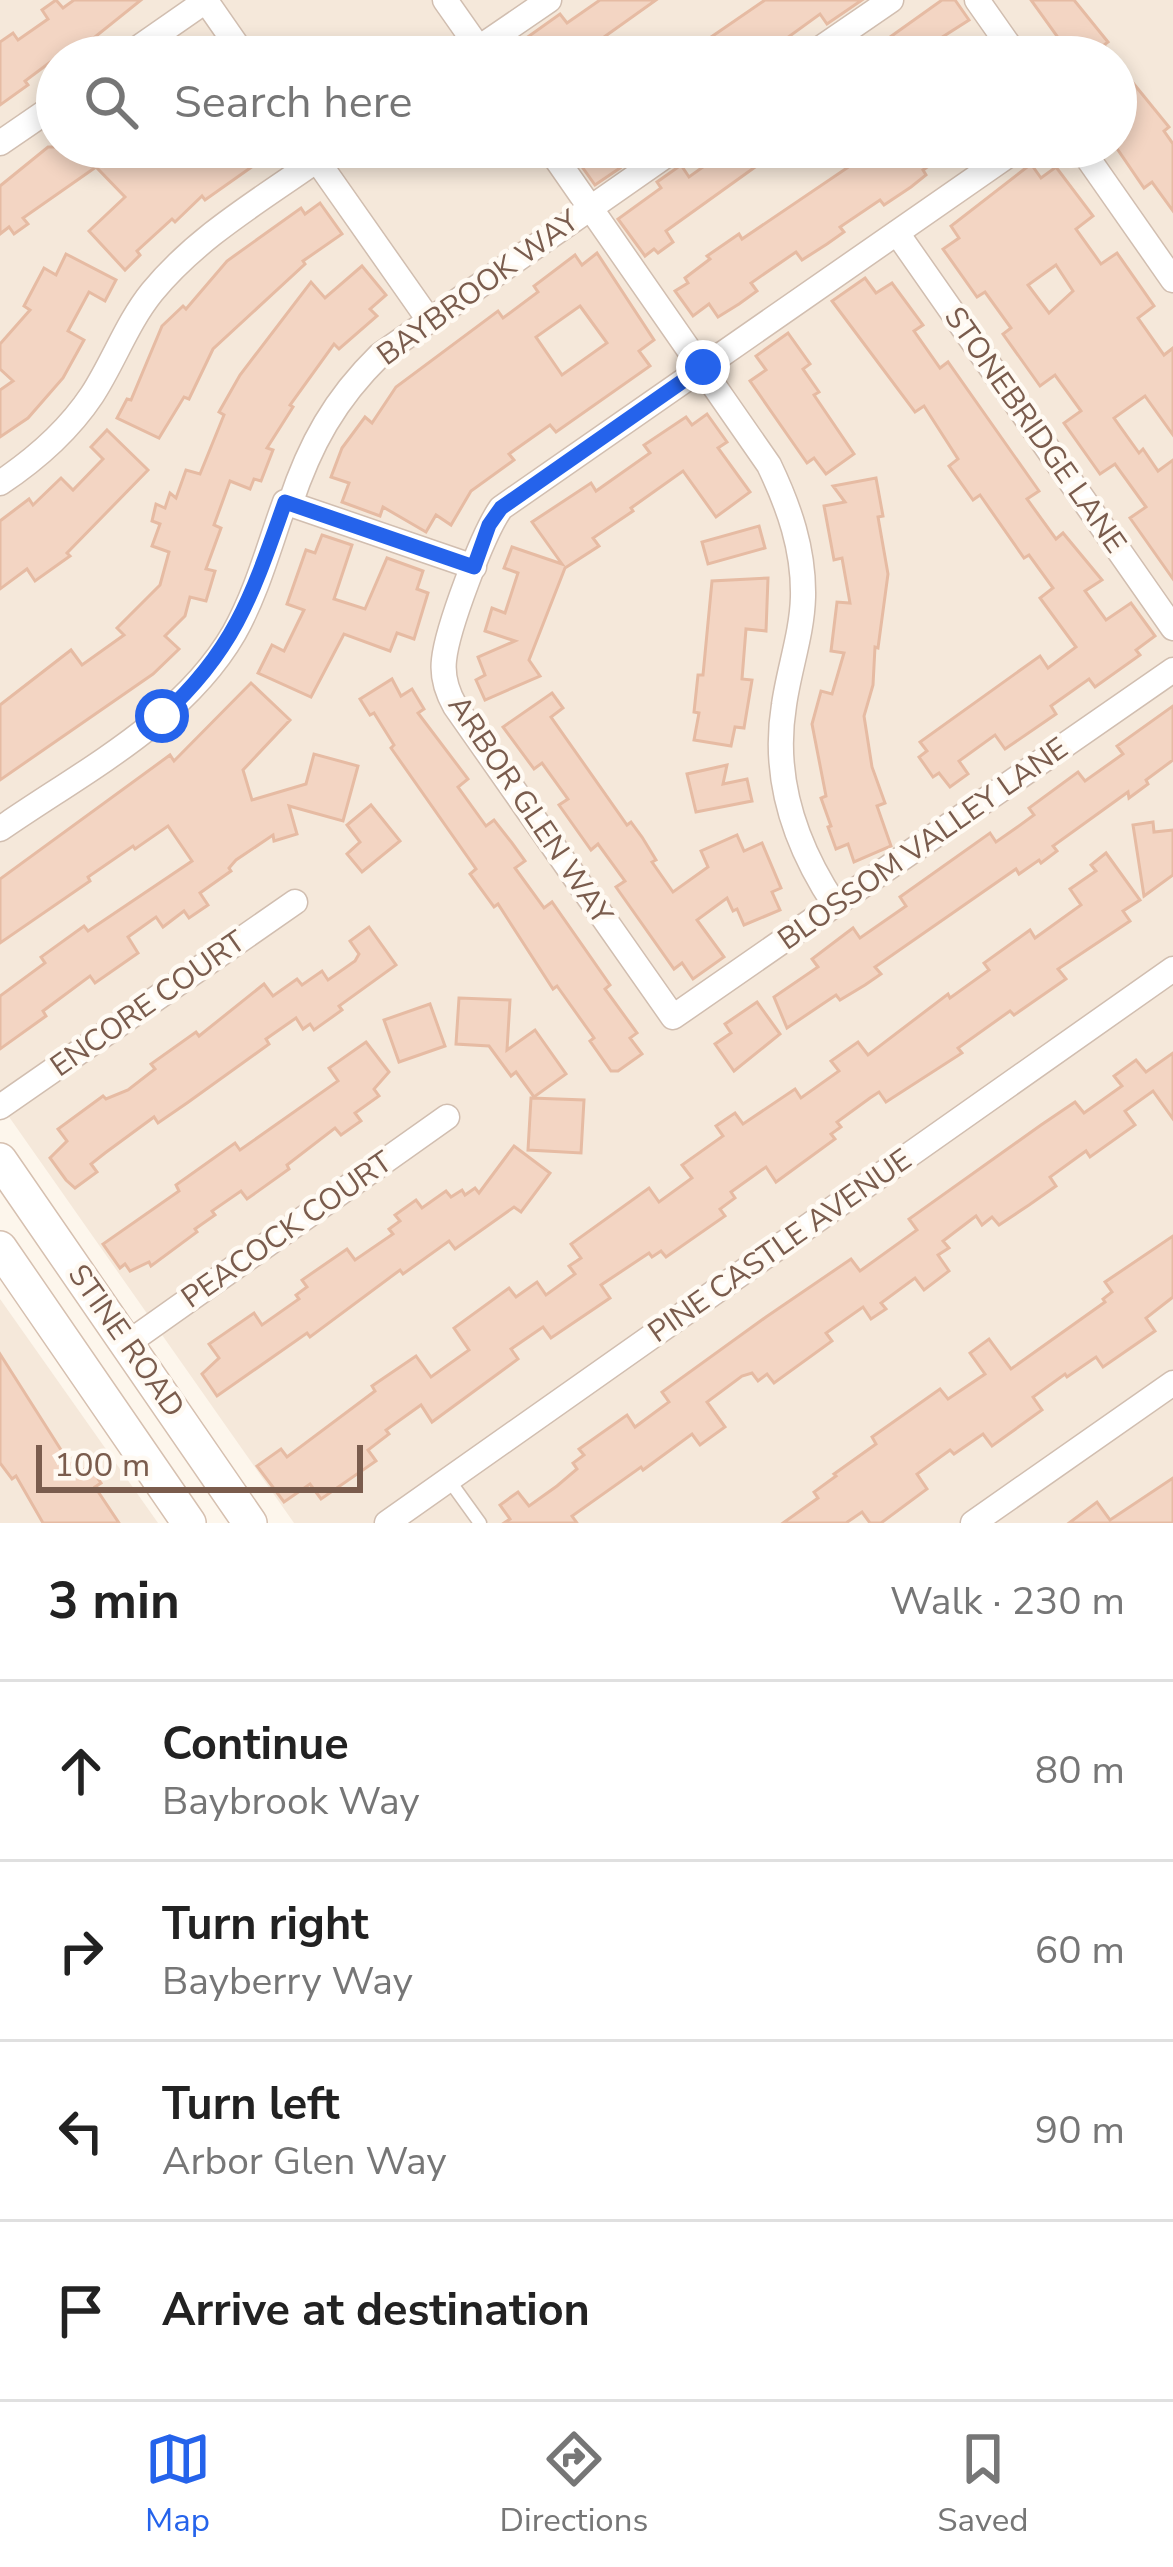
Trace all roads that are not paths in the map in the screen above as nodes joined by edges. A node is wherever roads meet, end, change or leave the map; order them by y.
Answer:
1 (206, 0) edge
2 (445, 0) edge
3 (549, 0) edge
4 (891, 0) edge
5 (977, 0) edge
6 (155, 36) edge
7 (231, 36) edge
8 (470, 36) edge
9 (503, 36) edge
10 (839, 36) edge
11 (1002, 36) edge
12 (36, 118) edge
13 (0, 143) edge
14 (294, 168) edge
15 (322, 168) edge
16 (563, 168) edge
17 (648, 168) edge
18 (990, 168) edge
19 (1095, 168) edge
20 (591, 208) junction
21 (897, 233) junction
22 (1173, 280) edge
23 (429, 320) junction
24 (703, 367) junction
25 (0, 483) edge
26 (290, 504) junction
27 (474, 567) junction
28 (1173, 628) edge
29 (1173, 670) edge
30 (0, 829) edge
31 (296, 902) dead end
32 (835, 905) junction
33 (1173, 969) edge
34 (673, 1017) joint
35 (0, 1107) edge
36 (447, 1118) dead end
37 (0, 1160) edge
38 (0, 1248) edge
39 (128, 1343) junction
40 (1173, 1383) edge
41 (158, 1477) junction
42 (449, 1480) junction
43 (189, 1523) edge
44 (206, 1523) edge
45 (250, 1523) edge
46 (387, 1523) edge
47 (480, 1523) edge
48 (973, 1523) edge

1 - 6 street
1 - 7 street
2 - 8 street
3 - 9 street
4 - 10 street
5 - 11 street
12 - 13 street
14 - 25 street
15 - 23 street
16 - 20 street
17 - 20 street, BAYBROOK WAY
18 - 21 street, ARBOR GLEN WAY
19 - 22 street
20 - 23 street, BAYBROOK WAY
20 - 24 street
21 - 24 street, ARBOR GLEN WAY
21 - 28 street, STONEBRIDGE LANE
23 - 26 street, BAYBROOK WAY
24 - 27 street, ARBOR GLEN WAY
24 - 32 street
26 - 27 street
26 - 30 street, BAYBROOK WAY
27 - 34 street, ARBOR GLEN WAY
29 - 32 street, BLOSSOM VALLEY LANE
31 - 35 street, ENCORE COURT
32 - 34 street, BLOSSOM VALLEY LANE
33 - 42 street, PINE CASTLE AVENUE
36 - 39 street, PEACOCK COURT
37 - 39 main road, STINE ROAD
38 - 41 main road, STINE ROAD
39 - 45 main road, STINE ROAD
40 - 48 street
41 - 43 main road, STINE ROAD
41 - 44 main road
42 - 46 street, PINE CASTLE AVENUE
42 - 47 lane

